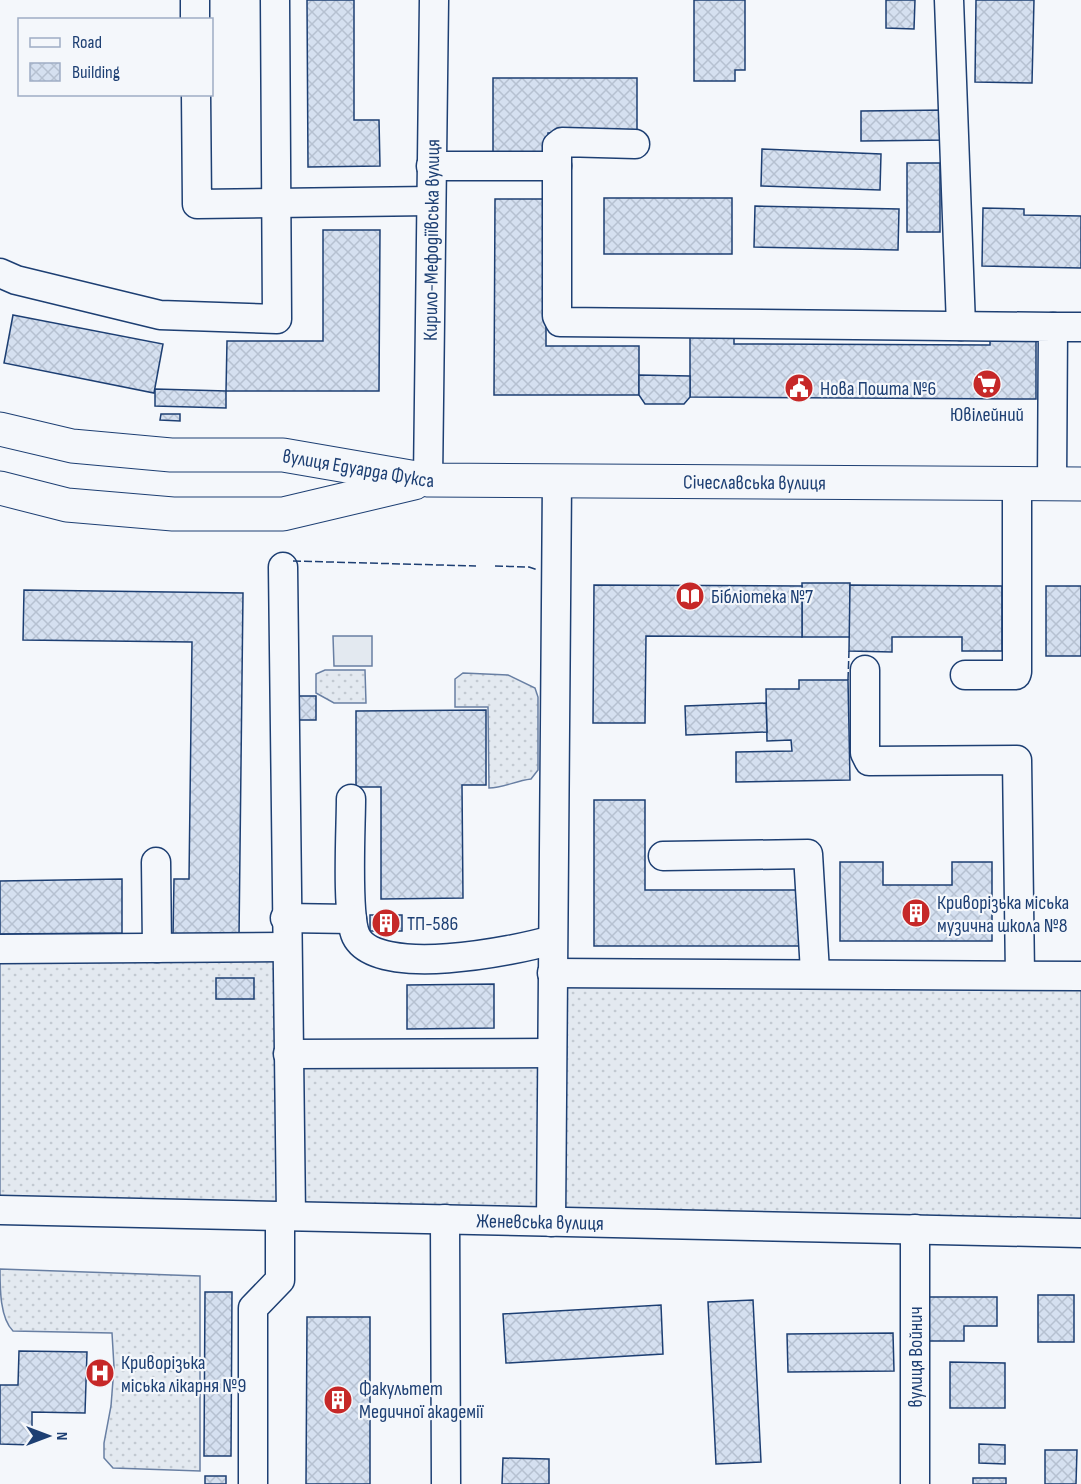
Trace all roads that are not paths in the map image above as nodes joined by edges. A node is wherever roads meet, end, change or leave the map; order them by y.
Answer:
1 (195, 0) edge
2 (274, 0) edge
3 (434, 0) edge
4 (949, 0) edge
5 (195, 18) edge
6 (196, 96) edge
7 (635, 144) dead end
8 (431, 166) junction
9 (558, 166) junction
10 (431, 201) junction
11 (275, 203) junction
12 (0, 273) edge
13 (961, 326) junction
14 (1053, 327) junction
15 (1081, 327) edge
16 (0, 429) edge
17 (428, 480) junction
18 (557, 481) junction
19 (1017, 484) junction
20 (1067, 484) edge
21 (0, 488) edge
22 (283, 567) dead end
23 (865, 670) dead end
24 (965, 675) dead end
25 (351, 799) dead end
26 (663, 856) dead end
27 (156, 862) dead end
28 (285, 918) junction
29 (352, 919) junction
30 (552, 940) junction
31 (286, 947) junction
32 (157, 948) junction
33 (0, 949) edge
34 (815, 972) junction
35 (552, 973) junction
36 (1020, 975) junction
37 (1081, 976) edge
38 (552, 1053) junction
39 (288, 1054) junction
40 (0, 1210) edge
41 (286, 1216) junction
42 (445, 1219) junction
43 (551, 1222) junction
44 (915, 1229) junction
45 (1081, 1233) edge
46 (253, 1484) edge
47 (446, 1484) edge
48 (915, 1484) edge

1 - 5 street
2 - 11 street
3 - 8 street, Кирило-Мефодіївська вулиця
4 - 13 street
6 - 11 street
7 - 9 street
8 - 9 street
8 - 10 street, Кирило-Мефодіївська вулиця
9 - 13 street
10 - 11 street
10 - 17 street, Кирило-Мефодіївська вулиця
11 - 12 street
13 - 14 street
14 - 15 street
14 - 20 street
16 - 17 main road, вулиця Едуарда Фукса
17 - 18 main road, Січеславська вулиця
17 - 21 main road, вулиця Едуарда Фукса
18 - 19 main road, Січеславська вулиця
18 - 30 street
19 - 20 main road, Січеславська вулиця
19 - 24 street
22 - 28 street
23 - 36 street
25 - 29 street
26 - 34 street
27 - 32 street
28 - 29 street
28 - 31 street
29 - 30 street
30 - 35 street
31 - 32 street
31 - 39 street
32 - 33 street
34 - 35 street
34 - 36 street
35 - 38 street
36 - 37 street
38 - 39 street
38 - 43 street
39 - 41 street
40 - 41 street, Женевська вулиця
41 - 42 street, Женевська вулиця
41 - 46 street
42 - 43 street, Женевська вулиця
42 - 47 street
43 - 44 street, Женевська вулиця
44 - 45 street, Женевська вулиця
44 - 48 street, вулиця Войнич

